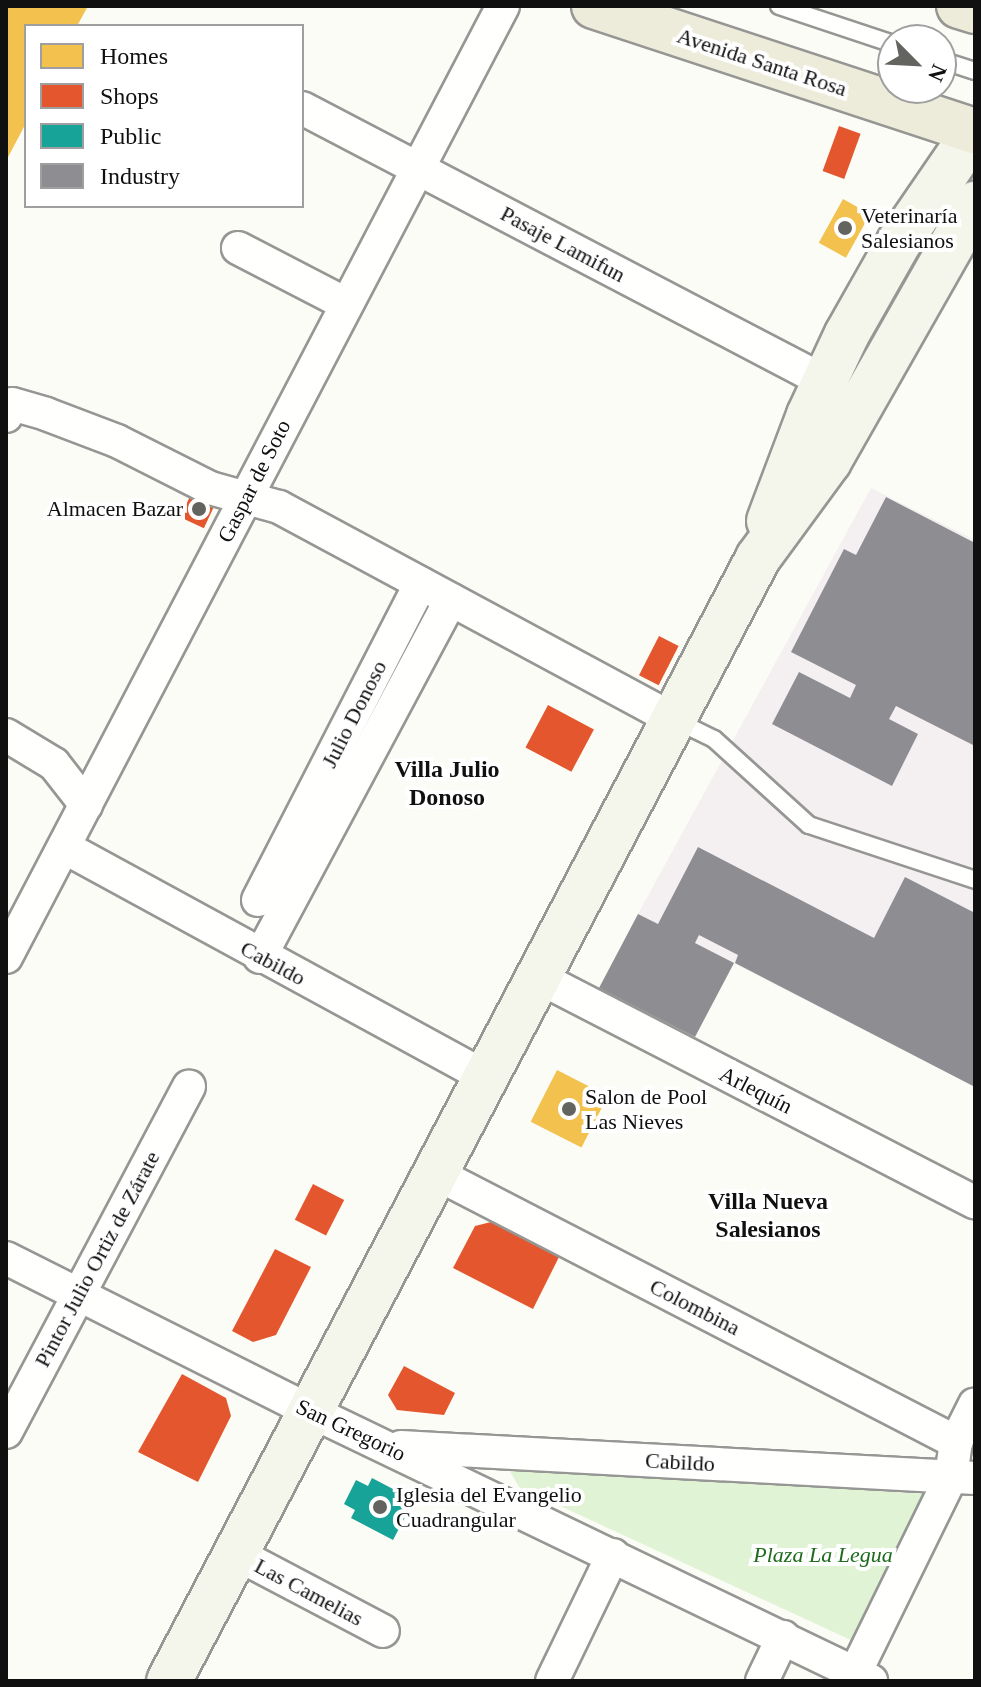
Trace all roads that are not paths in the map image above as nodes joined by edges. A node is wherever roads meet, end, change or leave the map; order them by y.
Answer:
1 (503, 6) edge
2 (594, 6) edge
3 (779, 6) edge
4 (959, 6) edge
5 (975, 11) edge
6 (877, 39) edge
7 (304, 109) edge
8 (975, 131) edge
9 (417, 168) junction
10 (975, 204) edge
11 (238, 248) dead end
12 (346, 304) junction
13 (824, 381) junction
14 (6, 416) edge
15 (247, 495) junction
16 (758, 558) junction
17 (421, 583) junction
18 (451, 600) junction
19 (672, 719) junction
20 (6, 735) edge
21 (86, 805) junction
22 (64, 847) junction
23 (300, 852) junction
24 (975, 880) edge
25 (258, 900) dead end
26 (6, 957) edge
27 (260, 957) junction
28 (536, 976) junction
29 (484, 1076) junction
30 (189, 1086) dead end
31 (433, 1172) junction
32 (975, 1203) edge
33 (6, 1258) edge
34 (79, 1295) junction
35 (975, 1404) edge
36 (308, 1410) junction
37 (6, 1432) edge
38 (956, 1442) junction
39 (386, 1447) junction
40 (963, 1478) edge
41 (235, 1553) junction
42 (613, 1555) junction
43 (383, 1631) dead end
44 (783, 1637) junction
45 (863, 1677) edge
46 (169, 1681) edge
47 (552, 1681) edge
48 (762, 1681) edge

1 - 9 street, Gaspar de Soto
2 - 8 main road, Avenida Santa Rosa
3 - 6 lane
4 - 5 main road
7 - 9 street, Pasaje Lamifun
8 - 13 main road
9 - 12 street, Gaspar de Soto
9 - 13 street, Pasaje Lamifun
10 - 16 main road
11 - 12 street
12 - 15 street, Gaspar de Soto
13 - 16 main road
14 - 15 street
15 - 17 street
15 - 21 street, Gaspar de Soto
16 - 19 main road
17 - 18 street
17 - 23 street, Julio Donoso
18 - 19 street
18 - 23 street, Julio Donoso
19 - 24 lane
19 - 28 main road
20 - 21 street
21 - 22 street, Gaspar de Soto
22 - 26 street, Gaspar de Soto
22 - 27 street, Cabildo
23 - 25 street, Julio Donoso
23 - 27 street, Julio Donoso
27 - 29 street, Cabildo
28 - 29 main road
28 - 32 street, Arlequín
29 - 31 main road
30 - 34 street, Pintor Julio Ortiz de Zárate
31 - 36 main road
31 - 38 street, Colombina
33 - 34 street, San Gregorio
34 - 36 street, San Gregorio
34 - 37 street, Pintor Julio Ortiz de Zárate
35 - 38 street
36 - 39 street, San Gregorio
36 - 41 main road
38 - 40 street
39 - 40 street, Cabildo
39 - 42 street, San Gregorio
40 - 45 street
41 - 43 street, Las Camelias
41 - 46 main road
42 - 44 street, San Gregorio
42 - 47 street
44 - 45 street, San Gregorio
44 - 48 street

